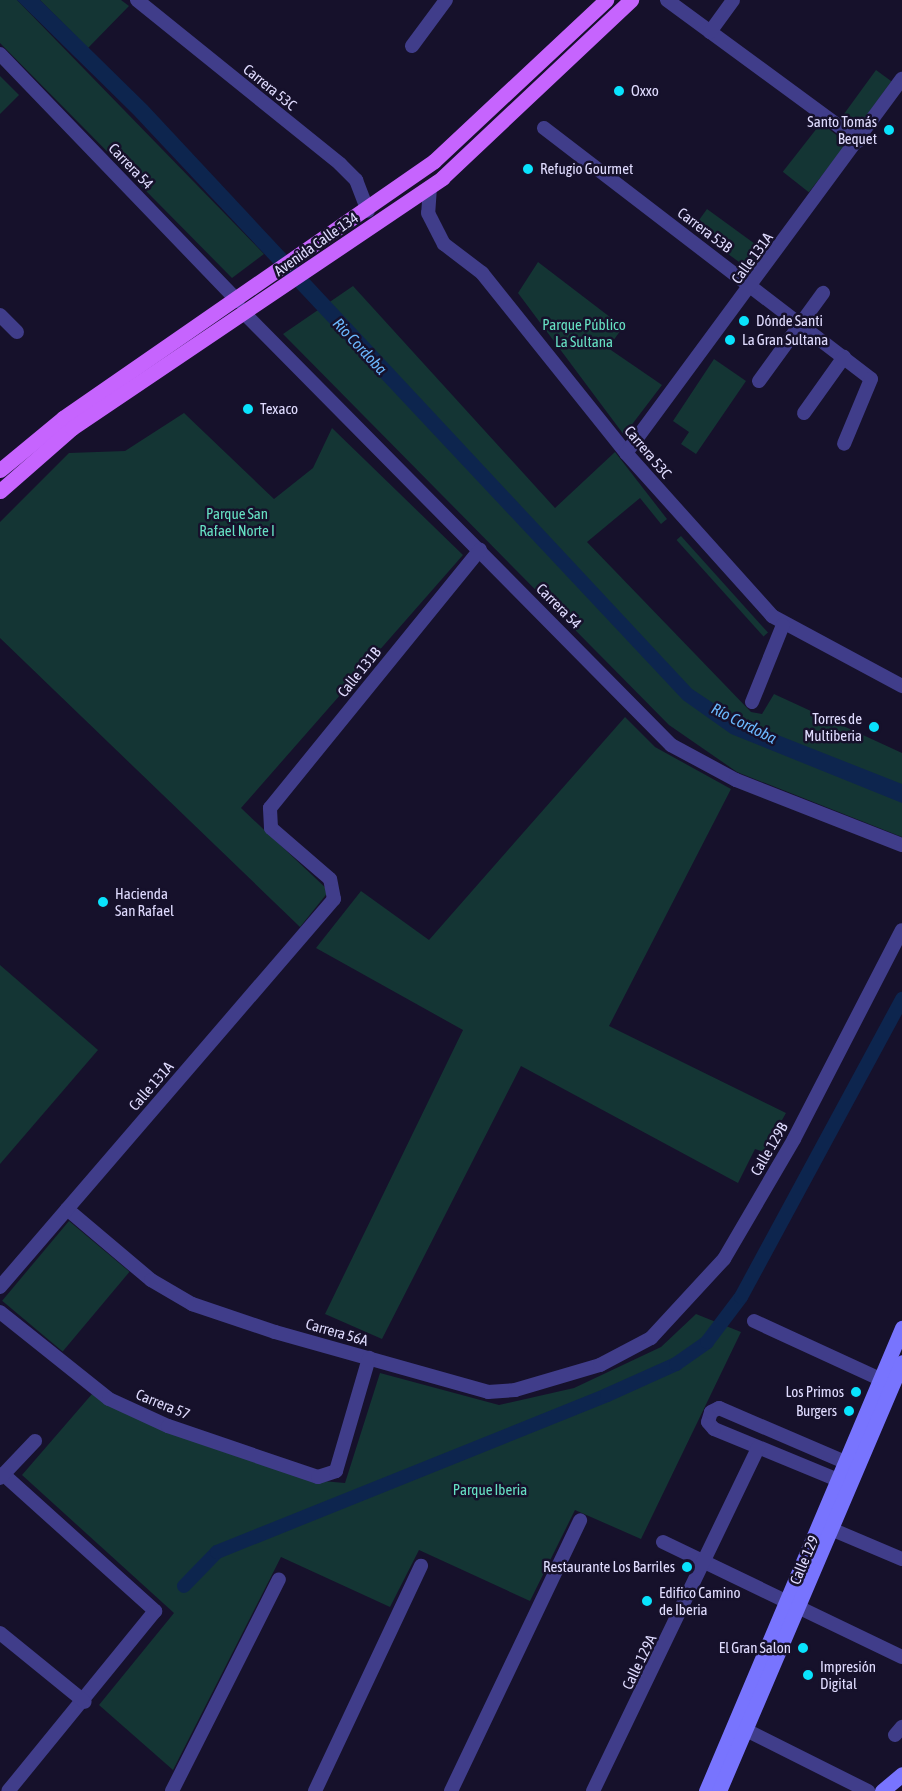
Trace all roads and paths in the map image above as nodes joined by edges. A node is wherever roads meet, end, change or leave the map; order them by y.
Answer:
1 (137, 0) edge
2 (446, 0) edge
3 (606, 0) edge
4 (631, 0) edge
5 (667, 0) edge
6 (733, 0) edge
7 (710, 32) junction
8 (412, 46) dead end
9 (0, 54) edge
10 (902, 79) edge
11 (544, 128) dead end
12 (859, 141) junction
13 (430, 187) junction
14 (368, 211) junction
15 (752, 287) junction
16 (823, 293) dead end
17 (241, 307) junction
18 (0, 315) edge
19 (800, 325) junction
20 (17, 332) dead end
21 (844, 357) junction
22 (759, 381) dead end
23 (804, 412) dead end
24 (844, 444) dead end
25 (626, 453) junction
26 (0, 470) edge
27 (0, 491) edge
28 (480, 550) junction
29 (783, 625) junction
30 (902, 686) edge
31 (752, 702) dead end
32 (902, 845) edge
33 (327, 908) joint
34 (902, 930) edge
35 (67, 1209) junction
36 (0, 1287) edge
37 (0, 1312) edge
38 (754, 1321) dead end
39 (902, 1328) edge
40 (627, 1354) joint
41 (369, 1358) junction
42 (902, 1362) edge
43 (880, 1379) junction
44 (35, 1441) dead end
45 (758, 1448) junction
46 (845, 1462) junction
47 (2, 1476) edge
48 (838, 1480) junction
49 (580, 1520) dead end
50 (831, 1529) junction
51 (663, 1542) dead end
52 (902, 1559) edge
53 (705, 1562) junction
54 (421, 1566) dead end
55 (279, 1579) dead end
56 (793, 1603) junction
57 (0, 1633) edge
58 (902, 1657) edge
59 (85, 1702) junction
60 (740, 1727) junction
61 (902, 1774) edge
62 (8, 1791) edge
63 (172, 1791) edge
64 (315, 1791) edge
65 (451, 1791) edge
66 (593, 1791) edge
67 (706, 1791) edge
68 (719, 1791) edge
69 (868, 1791) edge
70 (882, 1791) edge

1 - 14 street, Carrera 53C
2 - 8 street
3 - 14 main road, Avenida Calle 134
4 - 13 main road, Avenida Calle 134
5 - 7 street
6 - 7 street
7 - 12 street
9 - 17 street, Carrera 54
10 - 12 street, Calle 131A
11 - 15 street, Carrera 53B
12 - 15 street, Calle 131A
13 - 17 main road, Avenida Calle 134
13 - 25 street, Carrera 53C
14 - 17 main road, Avenida Calle 134
15 - 19 street, Carrera 53B
15 - 25 street, Calle 131A
16 - 19 street
17 - 26 main road, Avenida Calle 134
17 - 27 main road, Avenida Calle 134
17 - 28 street, Carrera 54
18 - 20 street
19 - 21 street, Carrera 53B
19 - 22 street
21 - 23 street
21 - 24 street, Carrera 53B
25 - 29 street, Carrera 53C
28 - 32 street, Carrera 54
28 - 33 street, Calle 131B
29 - 30 street, Carrera 53C
29 - 31 street
33 - 35 street, Calle 131A
34 - 40 street, Calle 129B
35 - 36 street, Calle 131A
35 - 41 street, Carrera 56A
37 - 41 street, Carrera 57
38 - 43 street
39 - 43 main road, Calle 129
40 - 41 street, Carrera 56A
42 - 50 main road, Calle 129
43 - 46 main road, Calle 129
44 - 47 street
45 - 46 street
45 - 48 street
45 - 53 street, Calle 129A
46 - 48 main road, Calle 129
47 - 59 street
48 - 56 main road, Calle 129
49 - 65 street
50 - 52 street
50 - 56 main road, Calle 129
51 - 53 street
53 - 56 street
53 - 66 street, Calle 129A
54 - 64 street
55 - 63 street
56 - 58 street
56 - 60 main road, Calle 129
57 - 59 street
59 - 62 street
60 - 67 main road, Calle 129
60 - 68 main road, Calle 129
60 - 69 street
61 - 70 main road

